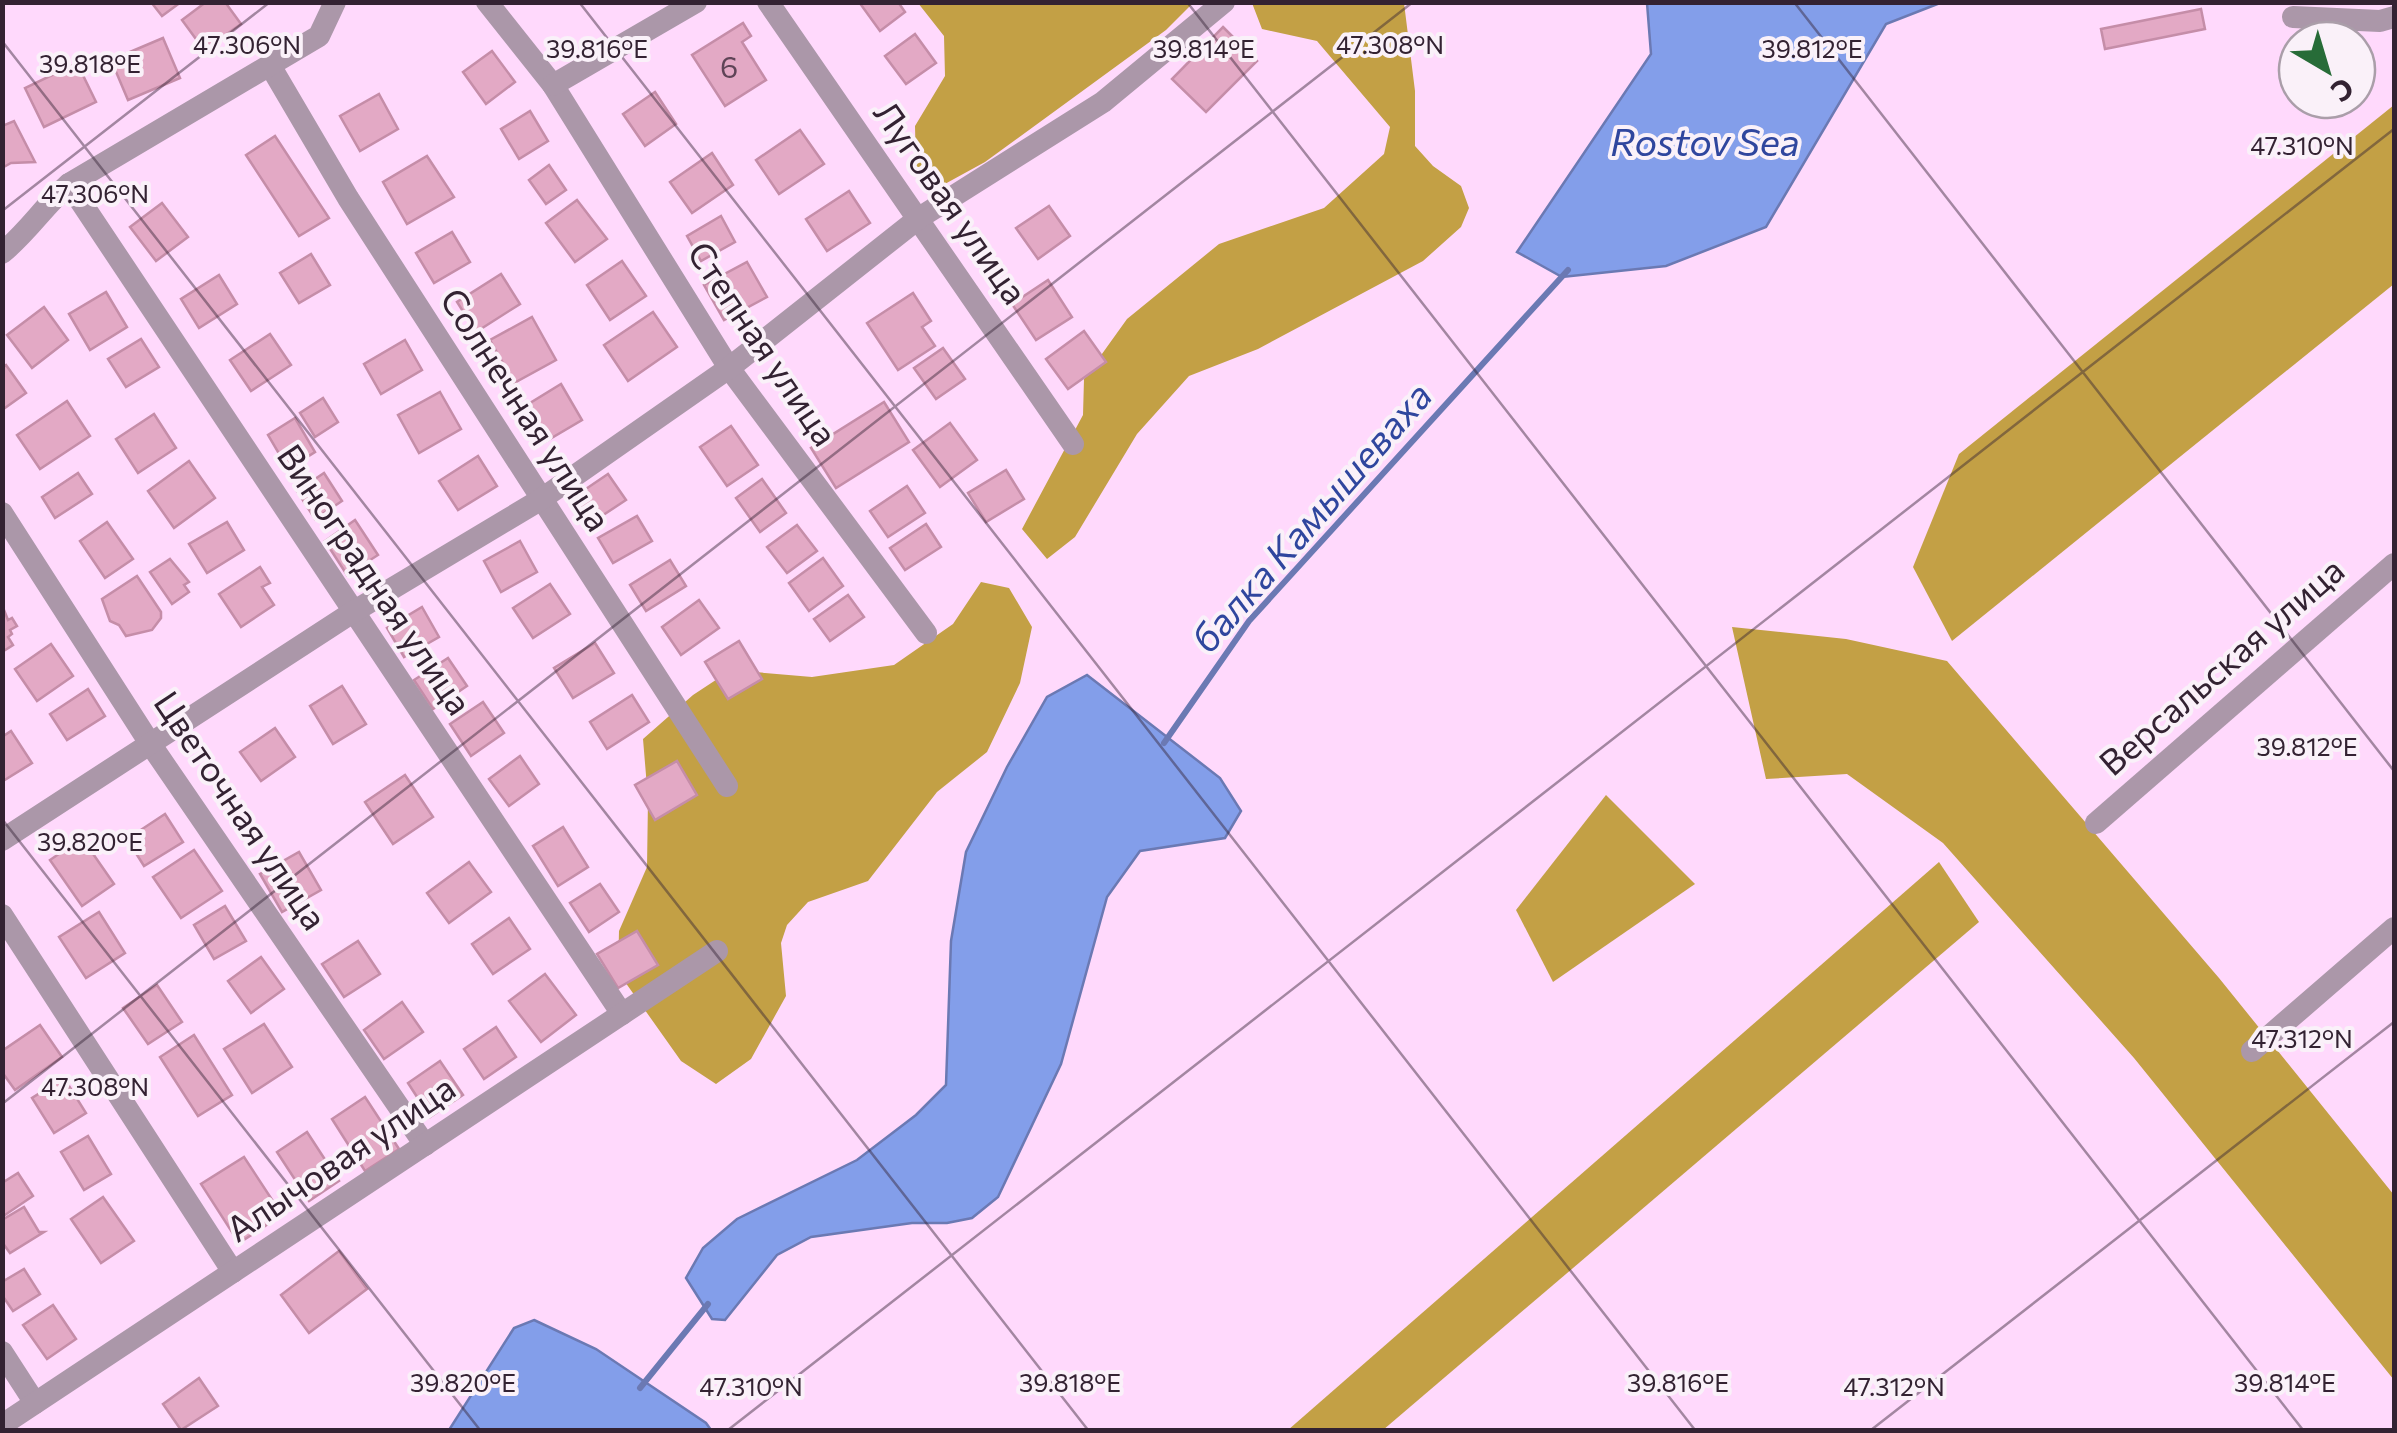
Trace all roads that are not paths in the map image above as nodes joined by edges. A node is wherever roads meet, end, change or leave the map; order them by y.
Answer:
1 (335, 2) edge
2 (488, 2) edge
3 (696, 2) edge
4 (768, 2) edge
5 (1224, 2) edge
6 (2293, 16) dead end
7 (2394, 17) edge
8 (271, 67) junction
9 (553, 85) junction
10 (69, 184) junction
11 (919, 218) junction
12 (2, 253) edge
13 (728, 368) junction
14 (1073, 444) dead end
15 (540, 500) junction
16 (2, 513) edge
17 (2394, 564) edge
18 (353, 612) junction
19 (926, 633) dead end
20 (151, 744) junction
21 (727, 786) dead end
22 (2096, 824) dead end
23 (2, 840) edge
24 (2, 915) edge
25 (2394, 928) edge
26 (717, 951) dead end
27 (622, 1014) junction
28 (2252, 1052) dead end
29 (425, 1145) junction
30 (233, 1272) junction
31 (2, 1352) edge
32 (36, 1403) junction
33 (2, 1425) edge

1 - 8 street
2 - 9 street, Степная улица
3 - 9 street
4 - 11 street, Луговая улица
5 - 11 street
6 - 7 street
8 - 10 street
8 - 15 street, Солнечная улица
9 - 13 street, Степная улица
10 - 12 street
10 - 18 street, Виноградная улица
11 - 13 street
11 - 14 street, Луговая улица
13 - 15 street
13 - 19 street, Степная улица
15 - 18 street
15 - 21 street, Солнечная улица
16 - 20 street, Цветочная улица
17 - 22 street, Версальская улица
18 - 20 street
18 - 27 street, Виноградная улица
20 - 23 street
20 - 29 street, Цветочная улица
24 - 30 street
25 - 28 street
26 - 27 street, Алычовая улица
27 - 29 street, Алычовая улица
29 - 30 street, Алычовая улица
30 - 32 street, Алычовая улица
31 - 32 street
32 - 33 street, Алычовая улица

